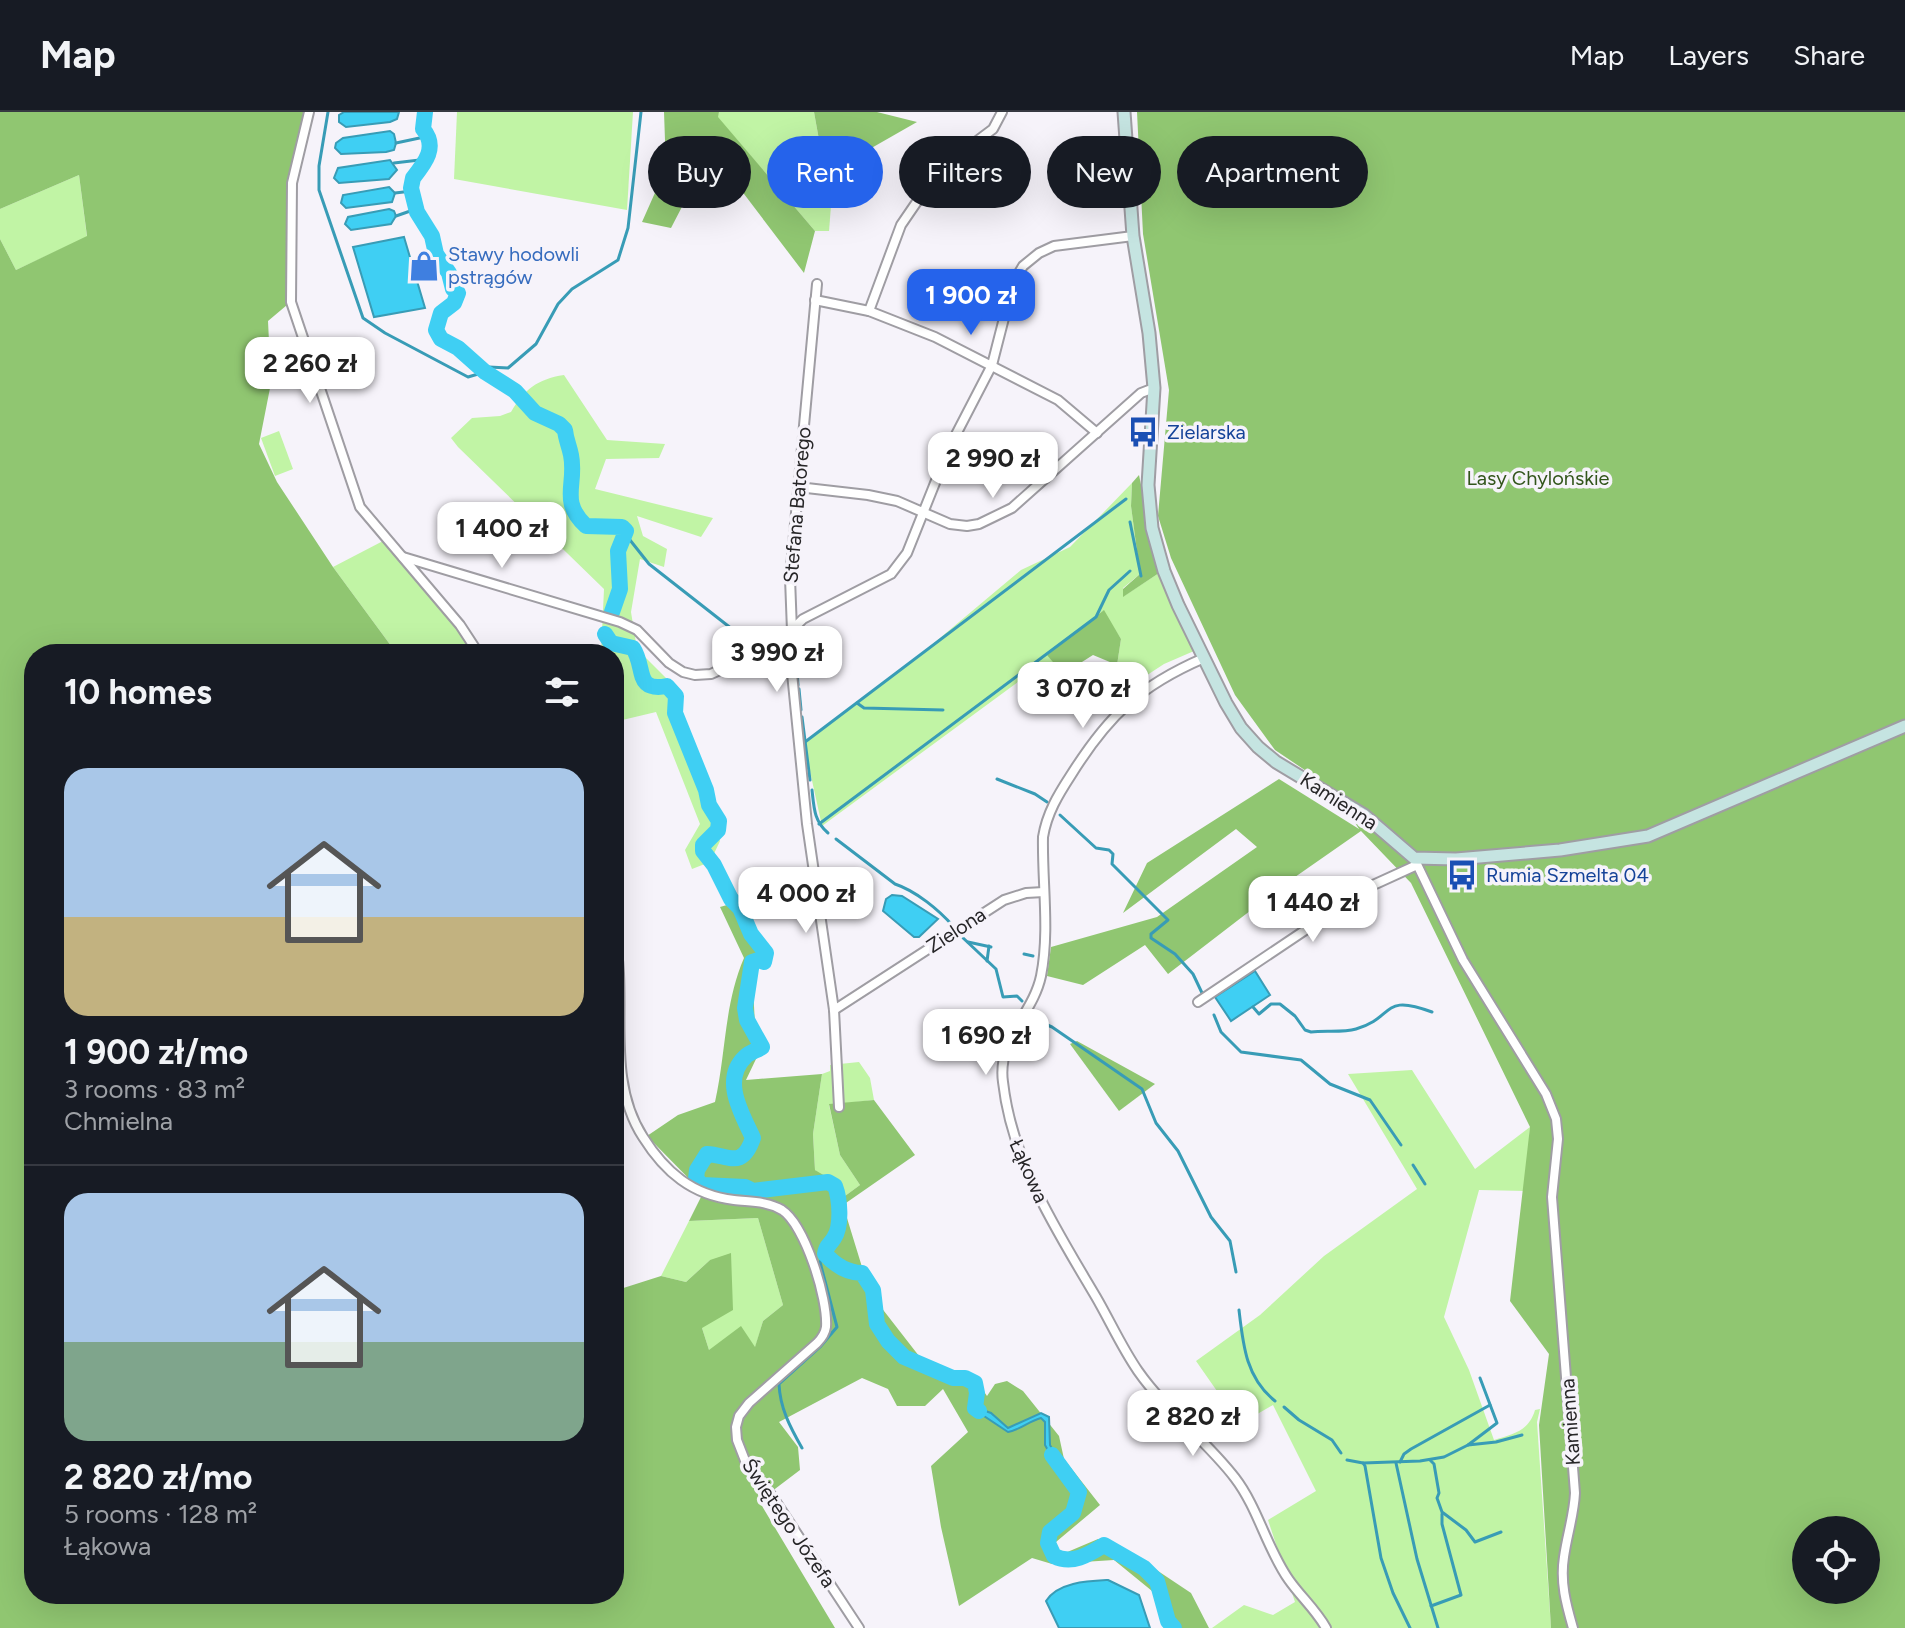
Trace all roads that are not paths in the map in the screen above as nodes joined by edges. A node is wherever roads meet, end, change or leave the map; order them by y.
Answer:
1 (309, 112) edge
2 (1002, 112) edge
3 (1124, 112) edge
4 (1133, 236) junction
5 (817, 284) dead end
6 (815, 300) junction
7 (869, 311) junction
8 (992, 365) junction
9 (1154, 388) junction
10 (1097, 433) junction
11 (798, 487) junction
12 (922, 512) junction
13 (403, 557) junction
14 (792, 631) junction
15 (472, 644) edge
16 (1204, 658) junction
17 (1905, 726) edge
18 (1415, 862) junction
19 (1044, 892) junction
20 (1198, 1002) dead end
21 (834, 1010) junction
22 (624, 1082) edge
23 (839, 1107) dead end
24 (859, 1628) edge
25 (1326, 1628) edge
26 (1573, 1628) edge

1 - 13 street
2 - 7 street
3 - 4 street, Kamienna
4 - 8 street
4 - 9 street, Kamienna
5 - 6 street, Stefana Batorego
6 - 7 street
6 - 11 street, Stefana Batorego
7 - 8 street
8 - 10 street
8 - 12 street
9 - 10 street
9 - 16 street, Kamienna
10 - 12 street
11 - 12 street
11 - 14 street, Stefana Batorego
12 - 14 street
13 - 14 street
13 - 15 street
14 - 21 street, Stefana Batorego
16 - 18 street, Kamienna
16 - 19 street, Łąkowa
17 - 18 street
18 - 20 street
18 - 26 street, Kamienna
19 - 21 street, Zielona
19 - 25 street, Łąkowa
21 - 23 street, Stefana Batorego
22 - 24 street, Świętego Józefa

